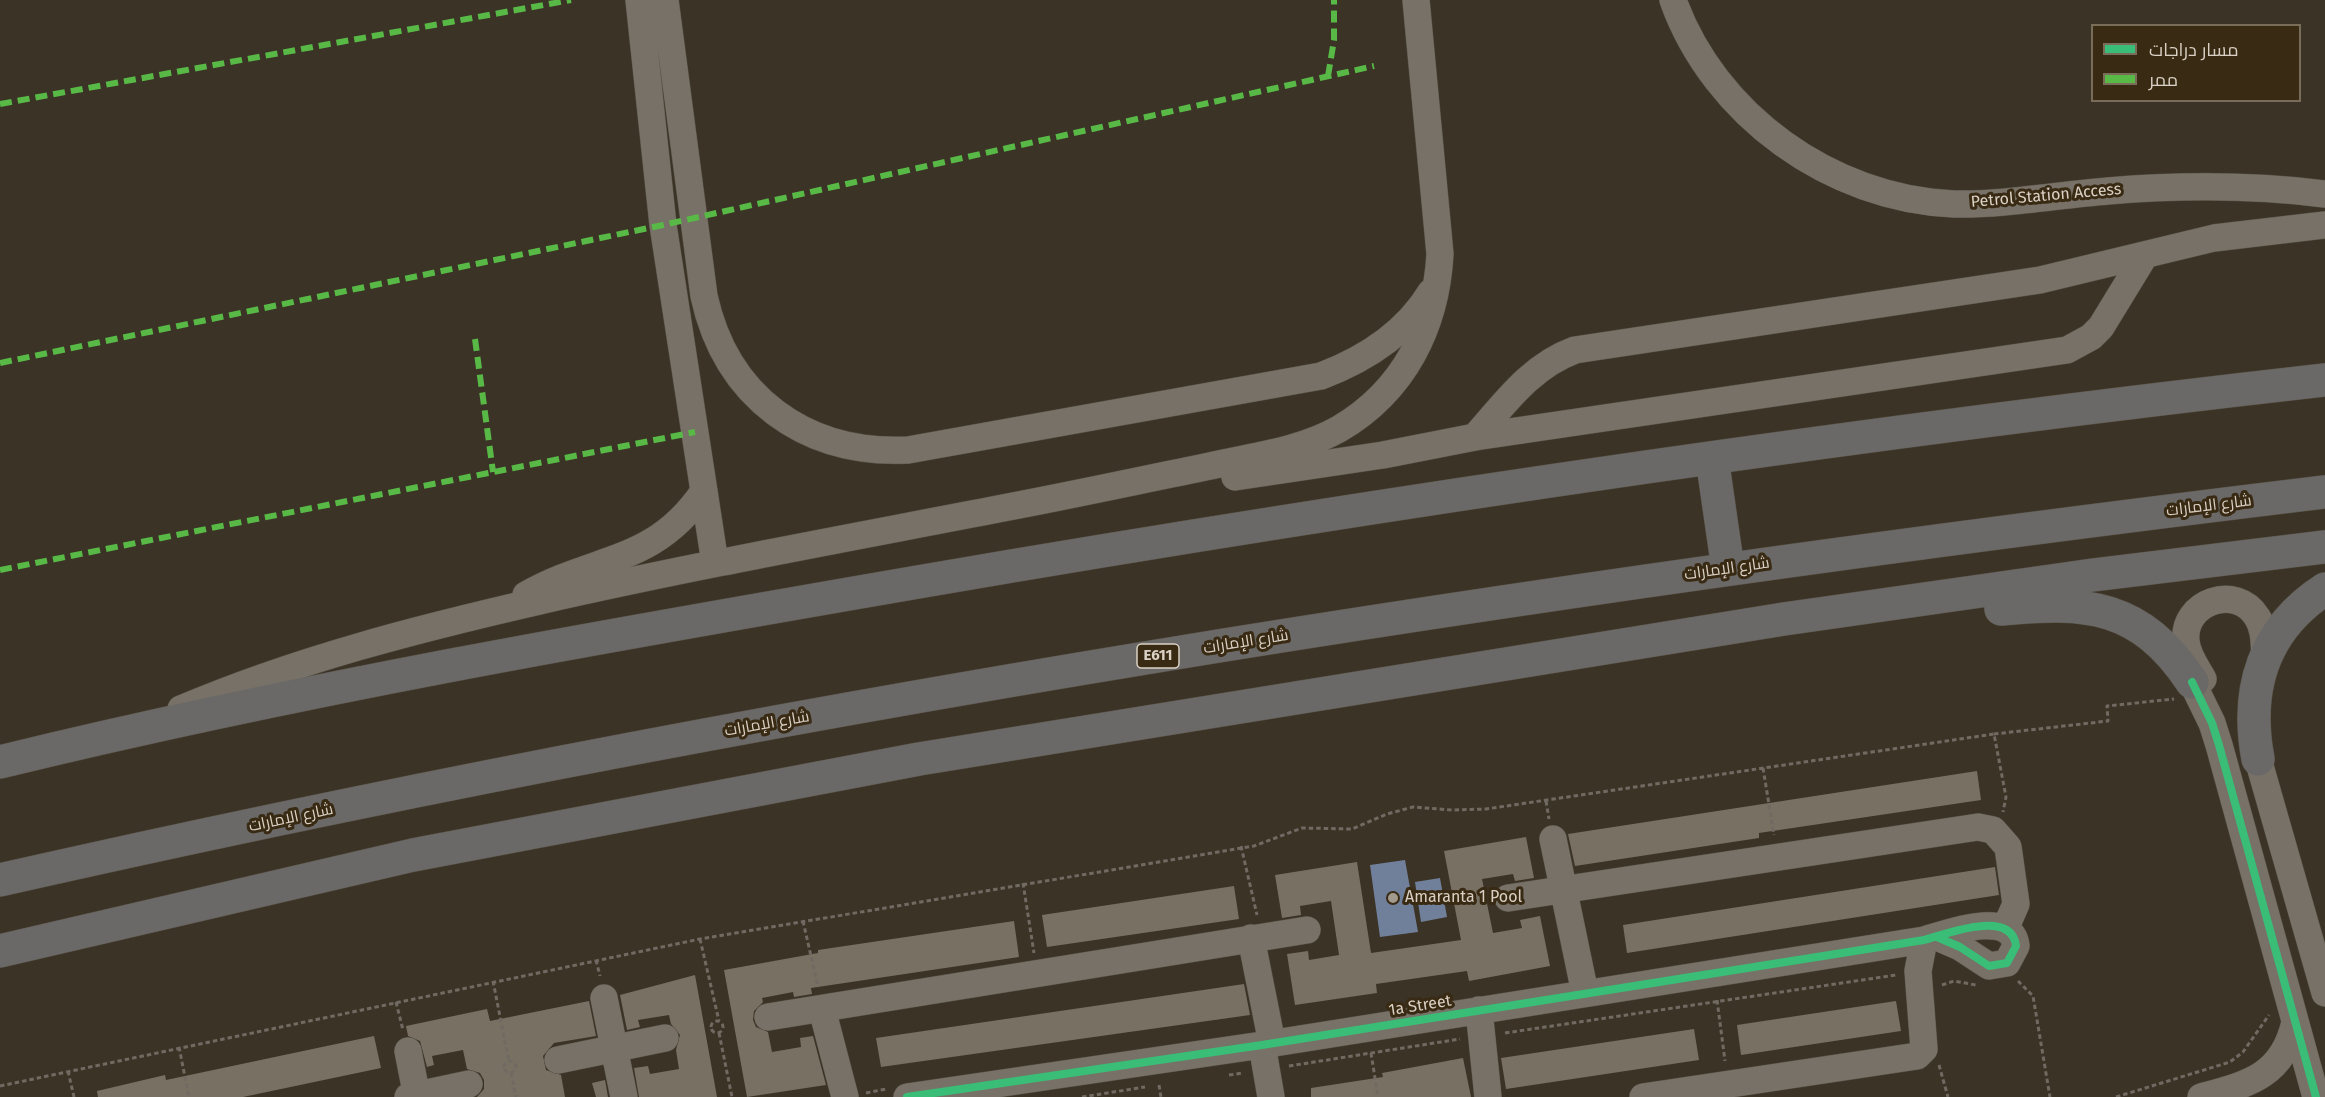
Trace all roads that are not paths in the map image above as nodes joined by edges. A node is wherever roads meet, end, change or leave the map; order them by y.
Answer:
1 (639, 0) edge
2 (665, 0) edge
3 (1416, 0) edge
4 (1673, 0) edge
5 (2325, 194) edge
6 (2325, 225) edge
7 (2145, 255) junction
8 (1438, 281) junction
9 (2325, 380) edge
10 (1475, 437) junction
11 (1712, 458) junction
12 (704, 491) junction
13 (2325, 492) edge
14 (1076, 495) junction
15 (2325, 547) edge
16 (716, 563) junction
17 (1728, 569) junction
18 (2325, 589) edge
19 (506, 609) junction
20 (1784, 619) junction
21 (2265, 658) junction
22 (2184, 691) joint
23 (2212, 723) junction
24 (137, 729) junction
25 (2258, 759) joint
26 (0, 762) edge
27 (1553, 838) dead end
28 (0, 880) edge
29 (1563, 889) junction
30 (1508, 898) dead end
31 (2002, 927) junction
32 (1307, 930) dead end
33 (1256, 938) junction
34 (1930, 938) junction
35 (0, 951) edge
36 (1585, 993) junction
37 (2325, 993) edge
38 (604, 998) dead end
39 (822, 1008) junction
40 (1479, 1010) junction
41 (768, 1017) dead end
42 (2295, 1022) junction
43 (665, 1038) dead end
44 (1267, 1044) junction
45 (614, 1048) junction
46 (408, 1051) road end
47 (558, 1060) dead end
48 (469, 1084) dead end
49 (1047, 1087) edge
50 (414, 1096) edge
51 (916, 1096) edge
52 (624, 1097) edge
53 (845, 1097) edge
54 (1271, 1097) edge
55 (1488, 1097) edge
56 (1643, 1097) edge
57 (2201, 1097) edge
58 (2316, 1097) edge

1 - 12 street
2 - 8 street
3 - 8 street
4 - 5 street, Petrol Station Access
6 - 7 street
7 - 10 street
7 - 10 street
8 - 14 street
9 - 11 highway
10 - 14 street
11 - 17 highway
11 - 24 highway
12 - 16 street
12 - 19 street
13 - 17 highway, شارع الإمارات / E611
14 - 16 street
15 - 20 highway
16 - 19 street
17 - 28 highway, شارع الإمارات / E611
18 - 21 highway
19 - 24 street
20 - 22 highway
20 - 35 highway
21 - 23 street
21 - 25 highway
22 - 23 street
23 - 42 street
24 - 26 highway
25 - 37 street
27 - 29 street
29 - 30 street
29 - 31 street
29 - 36 street
31 - 34 street, 1a Street
31 - 34 street
32 - 33 street
33 - 39 street
33 - 44 street
34 - 36 street, 1a Street
34 - 56 street
36 - 40 street, 1a Street
38 - 45 street
39 - 41 street
39 - 53 street
40 - 44 street, 1a Street
40 - 55 street
42 - 57 street
42 - 58 street
43 - 45 street
44 - 49 street, 1a Street
44 - 54 street
45 - 47 street
45 - 52 street
46 - 50 street
48 - 50 street
49 - 51 street, 1a Street

